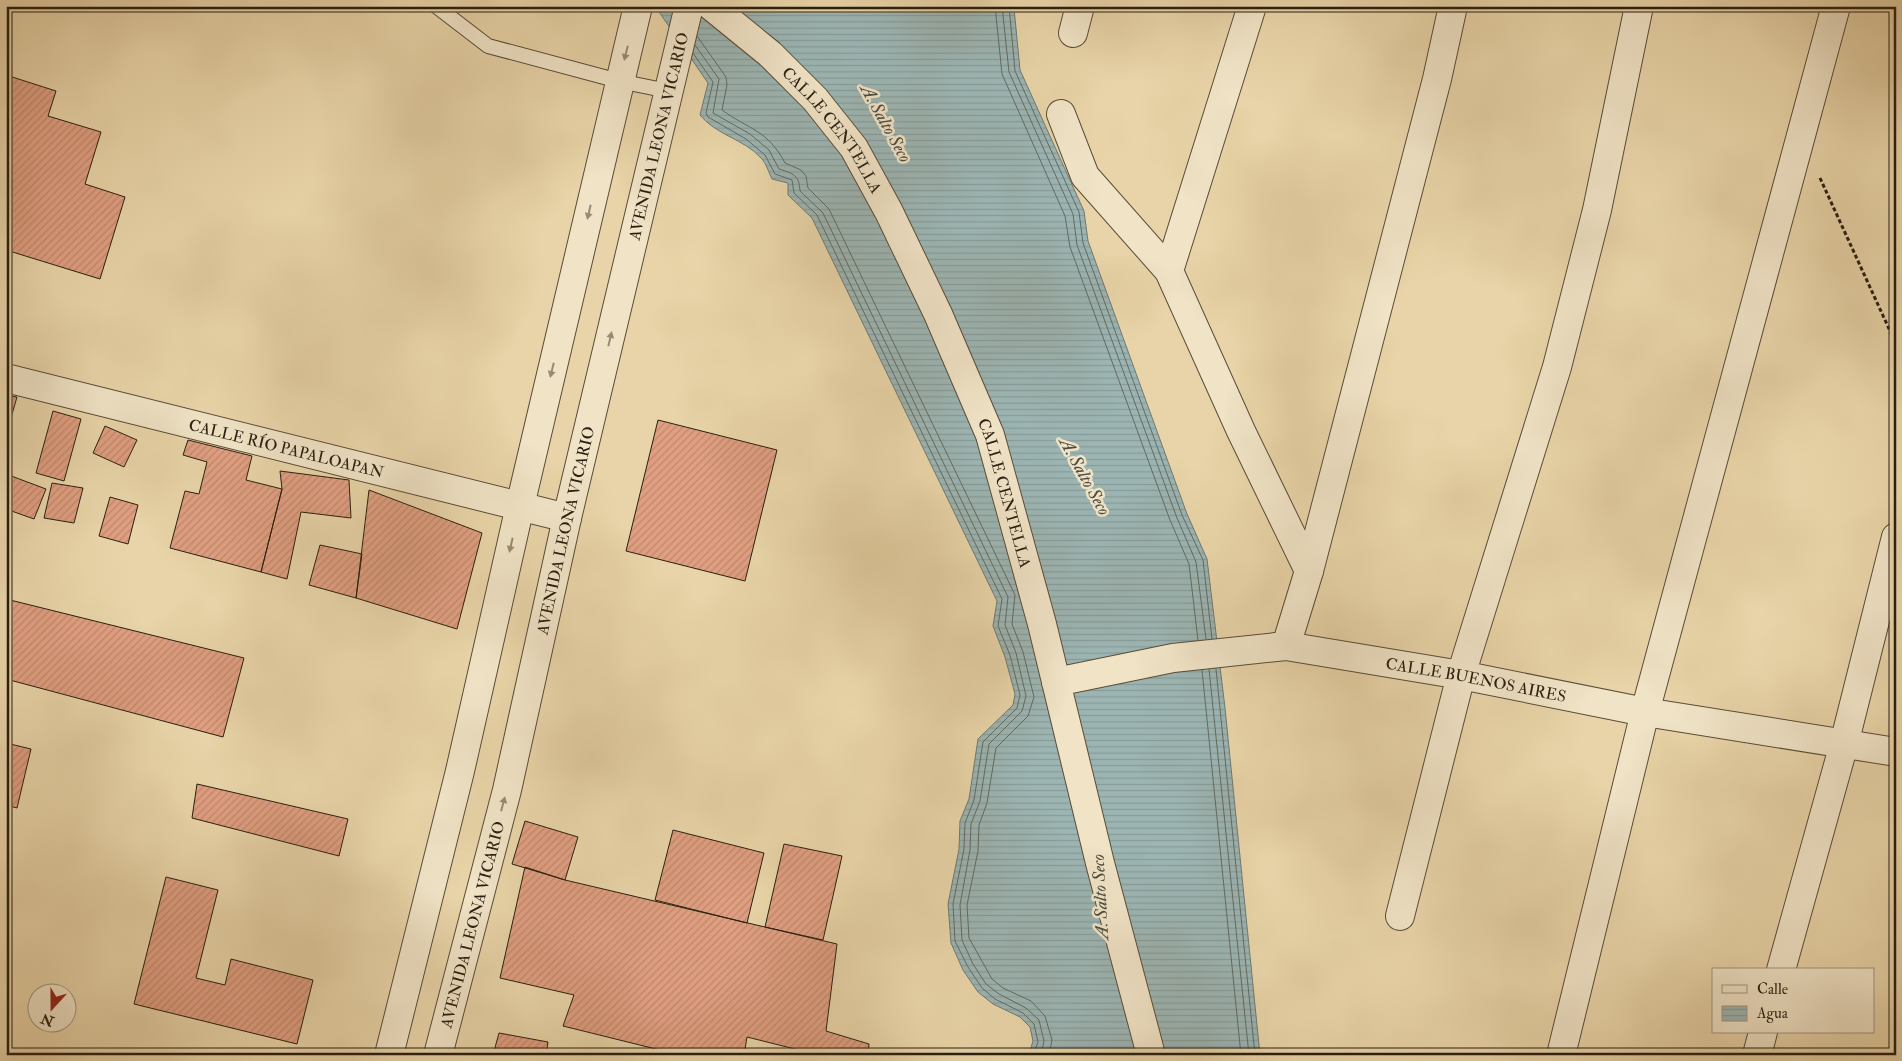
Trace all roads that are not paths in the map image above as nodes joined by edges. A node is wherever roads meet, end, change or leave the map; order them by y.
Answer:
1 (436, 6) edge
2 (638, 6) edge
3 (689, 6) edge
4 (711, 6) edge
5 (1080, 6) edge
6 (1252, 6) edge
7 (1453, 6) edge
8 (1638, 6) edge
9 (1836, 6) edge
10 (1073, 33) dead end
11 (619, 81) junction
12 (668, 91) junction
13 (1061, 114) dead end
14 (1169, 271) junction
15 (6, 378) edge
16 (520, 506) junction
17 (567, 518) junction
18 (1896, 536) edge
19 (1309, 572) junction
20 (1286, 646) junction
21 (1461, 675) junction
22 (1056, 682) junction
23 (1645, 712) junction
24 (1844, 744) junction
25 (1896, 752) edge
26 (1400, 916) dead end
27 (1782, 968) edge
28 (1762, 1034) edge
29 (389, 1055) edge
30 (438, 1055) edge
31 (1151, 1055) edge
32 (1561, 1055) edge
33 (1757, 1055) edge

1 - 11 lane
2 -> 11 street
3 - 12 street, AVENIDA LEONA VICARIO
4 - 22 street, CALLE CENTELLA
5 - 10 street
6 - 14 street
7 - 19 street
8 - 21 street
9 - 23 street
11 - 12 lane
11 -> 16 street
17 -> 12 street, AVENIDA LEONA VICARIO
13 - 14 street
14 - 19 street
15 - 16 street, CALLE RÍO PAPALOAPAN
16 - 17 street, CALLE RÍO PAPALOAPAN
16 -> 29 street
30 -> 17 street, AVENIDA LEONA VICARIO
18 - 24 street
19 - 20 street
20 - 21 street, CALLE BUENOS AIRES
20 - 22 street, CALLE BUENOS AIRES
21 - 23 street, CALLE BUENOS AIRES
21 - 26 street
22 - 31 street, CALLE CENTELLA
23 - 24 street, CALLE BUENOS AIRES
23 - 32 street
24 - 25 street, CALLE BUENOS AIRES
24 - 27 street
28 - 33 street

